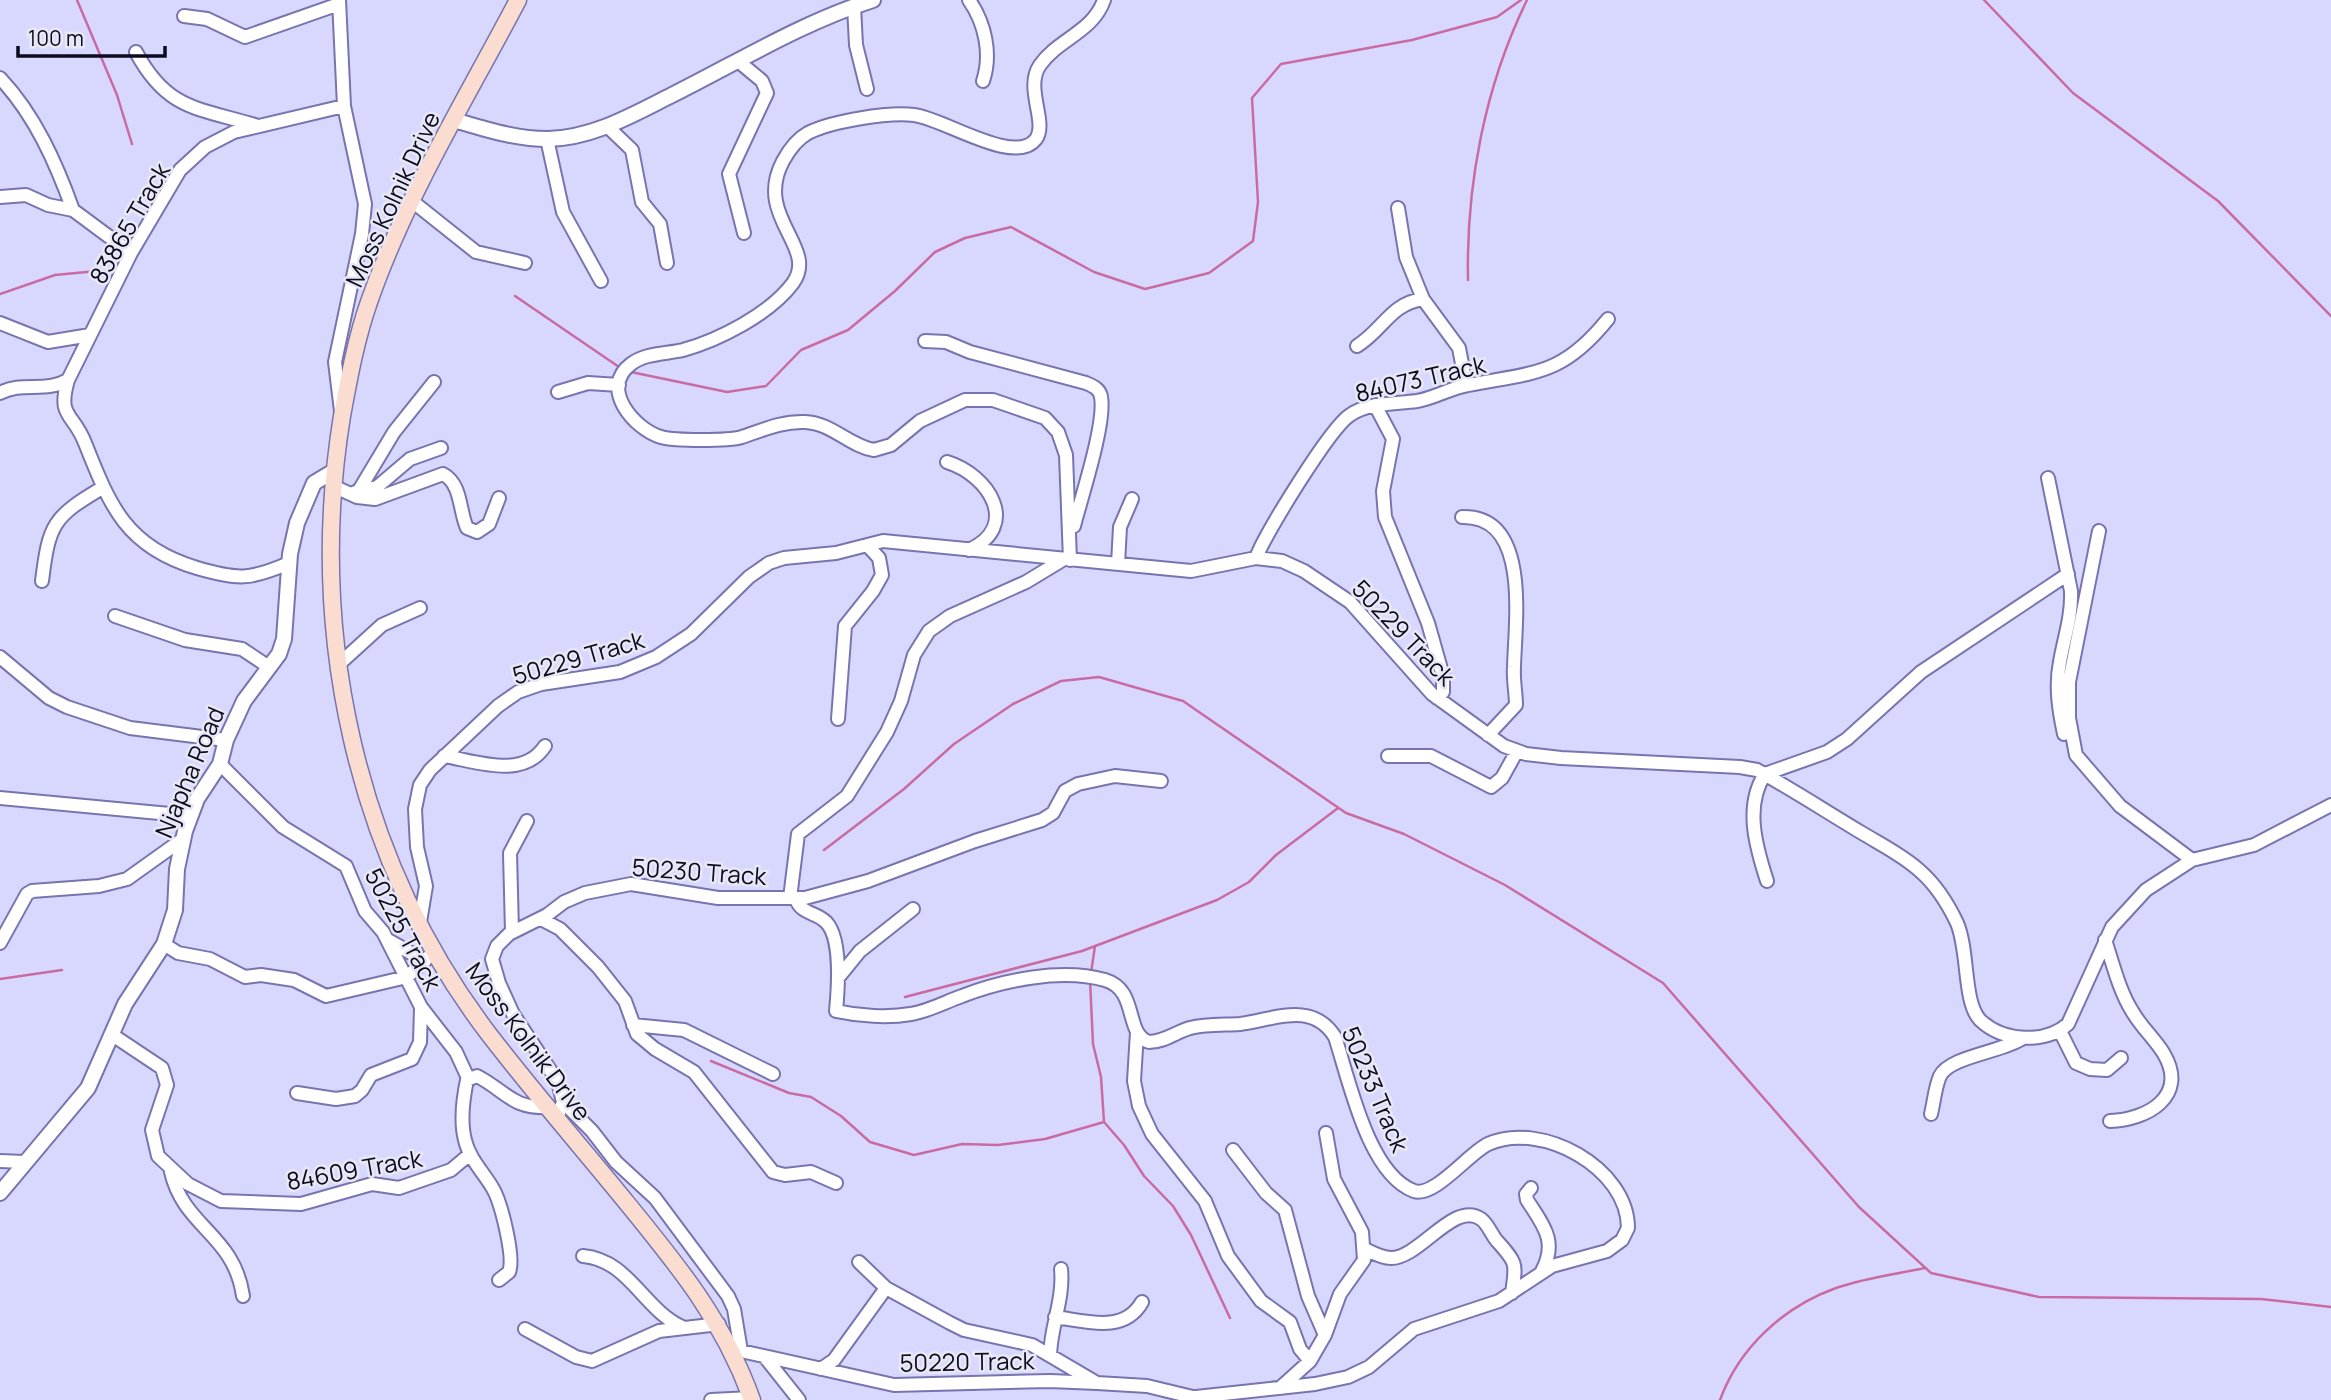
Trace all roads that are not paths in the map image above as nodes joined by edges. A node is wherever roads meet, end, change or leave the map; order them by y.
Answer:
1 (518, 0) edge
2 (873, 0) edge
3 (969, 0) edge
4 (1104, 0) edge
5 (339, 2) edge
6 (854, 6) junction
7 (184, 16) dead end
8 (136, 52) dead end
9 (738, 61) junction
10 (0, 78) edge
11 (983, 81) dead end
12 (867, 89) dead end
13 (344, 106) junction
14 (454, 120) junction
15 (258, 126) junction
16 (608, 127) junction
17 (547, 139) junction
18 (0, 197) edge
19 (412, 201) junction
20 (1398, 208) dead end
21 (73, 211) junction
22 (744, 233) dead end
23 (131, 253) junction
24 (525, 263) dead end
25 (667, 263) dead end
26 (601, 281) dead end
27 (1423, 299) junction
28 (1608, 319) dead end
29 (0, 323) edge
30 (89, 335) junction
31 (925, 341) dead end
32 (1357, 346) dead end
33 (68, 380) junction
34 (434, 382) dead end
35 (619, 385) junction
36 (1466, 385) junction
37 (558, 392) dead end
38 (0, 393) edge
39 (1375, 405) junction
40 (342, 418) junction
41 (441, 448) dead end
42 (947, 462) dead end
43 (2049, 478) dead end
44 (343, 485) junction
45 (102, 488) junction
46 (499, 498) dead end
47 (1132, 499) dead end
48 (1462, 517) dead end
49 (2099, 531) dead end
50 (1070, 543) junction
51 (867, 545) junction
52 (969, 550) junction
53 (1256, 558) junction
54 (1067, 559) junction
55 (289, 563) junction
56 (1118, 564) junction
57 (2068, 574) junction
58 (42, 581) dead end
59 (420, 608) dead end
60 (115, 616) dead end
61 (0, 657) edge
62 (338, 665) junction
63 (269, 667) junction
64 (1437, 698) junction
65 (838, 719) dead end
66 (1488, 736) junction
67 (226, 740) junction
68 (545, 747) dead end
69 (1517, 751) junction
70 (2076, 755) junction
71 (1388, 756) dead end
72 (444, 757) junction
73 (220, 764) junction
74 (1765, 775) junction
75 (1161, 781) dead end
76 (0, 798) edge
77 (2331, 805) edge
78 (191, 816) junction
79 (527, 821) dead end
80 (183, 839) junction
81 (2192, 860) junction
82 (1767, 881) dead end
83 (793, 898) junction
84 (913, 909) dead end
85 (541, 919) junction
86 (420, 922) junction
87 (513, 932) junction
88 (387, 940) junction
89 (2105, 940) junction
90 (0, 943) edge
91 (164, 944) junction
92 (430, 956) junction
93 (407, 977) junction
94 (838, 978) junction
95 (421, 1007) junction
96 (633, 1025) junction
97 (2060, 1031) junction
98 (1137, 1032) junction
99 (111, 1034) junction
100 (2024, 1038) junction
101 (2121, 1058) dead end
102 (773, 1074) dead end
103 (468, 1078) junction
104 (298, 1093) dead end
105 (556, 1109) junction
106 (1931, 1114) dead end
107 (2110, 1121) dead end
108 (1325, 1133) dead end
109 (1233, 1150) dead end
110 (470, 1154) junction
111 (0, 1161) edge
112 (24, 1162) junction
113 (171, 1172) junction
114 (836, 1183) dead end
115 (1531, 1188) dead end
116 (0, 1192) edge
117 (1365, 1249) junction
118 (583, 1256) dead end
119 (859, 1262) dead end
120 (1061, 1269) dead end
121 (1542, 1270) junction
122 (499, 1280) dead end
123 (886, 1288) junction
124 (1513, 1293) junction
125 (243, 1296) dead end
126 (1142, 1302) dead end
127 (1055, 1317) junction
128 (719, 1324) junction
129 (682, 1327) junction
130 (525, 1329) dead end
131 (1325, 1335) junction
132 (736, 1350) junction
133 (1050, 1355) junction
134 (764, 1356) junction
135 (1310, 1361) junction
136 (821, 1369) junction
137 (1097, 1382) junction
138 (1280, 1388) junction
139 (752, 1399) edge
140 (1200, 1399) edge
141 (711, 1400) edge
142 (799, 1400) edge

1 - 14 main road, Moss Kolnik Drive
2 - 6 street
3 - 11 street
4 - 35 street
5 - 7 street
5 - 13 street
6 - 9 street
6 - 12 street
8 - 15 street
9 - 16 street
9 - 22 street
10 - 21 street
13 - 15 street, 83865 Track
13 - 40 street
14 - 17 street
14 - 19 main road, Moss Kolnik Drive
15 - 23 street, 83865 Track
16 - 17 street
16 - 25 street
17 - 26 street
18 - 21 street
19 - 24 street
19 - 40 main road, Moss Kolnik Drive
20 - 27 street
21 - 23 street
23 - 30 street, 83865 Track
27 - 32 street
27 - 36 street
28 - 36 street, 84073 Track
29 - 30 street
30 - 33 street, 83865 Track
31 - 50 street
33 - 38 street
33 - 45 street
34 - 44 street
35 - 37 street
35 - 50 street
36 - 39 street, 84073 Track
39 - 53 street, 84073 Track
39 - 64 street
40 - 44 main road, Moss Kolnik Drive
41 - 44 street
42 - 52 street
43 - 57 street
44 - 46 street
44 - 55 street, Njapha Road
44 - 62 main road, Moss Kolnik Drive
45 - 55 street
45 - 58 street
47 - 56 street
48 - 66 street
49 - 70 street
50 - 54 street
51 - 52 street, 50229 Track
51 - 65 street
51 - 72 street, 50229 Track
52 - 54 street, 50229 Track
53 - 56 street, 50229 Track
53 - 64 street, 50229 Track
54 - 56 street, 50229 Track
54 - 83 street
55 - 63 street, Njapha Road
57 - 70 street
57 - 74 street
59 - 62 street
60 - 63 street
61 - 67 street
62 - 86 main road, Moss Kolnik Drive
63 - 67 street, Njapha Road
64 - 66 street, 50229 Track
66 - 69 street, 50229 Track
67 - 73 street, Njapha Road
68 - 72 street
69 - 71 street
69 - 74 street, 50229 Track
70 - 81 street
72 - 86 street, 50229 Track
73 - 78 street, Njapha Road
73 - 88 street, 50225 Track
74 - 82 street
74 - 100 street, 50229 Track
75 - 83 street, 50230 Track
76 - 78 street
77 - 81 street
78 - 80 street, Njapha Road
79 - 87 street
80 - 90 street
80 - 91 street, Njapha Road
81 - 89 street
83 - 85 street, 50230 Track
83 - 94 street
84 - 94 street
85 - 87 street, 50230 Track
85 - 96 street
86 - 92 main road, Moss Kolnik Drive
87 - 105 street, 50230 Track
88 - 92 street
88 - 93 street, 50225 Track
89 - 97 street
89 - 107 street
91 - 93 street
91 - 99 street, Njapha Road
92 - 93 street
92 - 105 main road, Moss Kolnik Drive
93 - 95 street, 50225 Track
94 - 98 street
95 - 103 street, 50225 Track
95 - 104 street
96 - 102 street
96 - 114 street
97 - 100 street, 50229 Track
97 - 101 street
98 - 121 street, 50233 Track
98 - 135 street
99 - 112 street, Njapha Road
99 - 113 street, 84609 Track
100 - 106 street
103 - 105 street
103 - 110 street
105 - 128 main road, Moss Kolnik Drive
105 - 132 street
108 - 117 street
109 - 131 street
110 - 113 street, 84609 Track
110 - 122 street
111 - 112 street
112 - 116 street, Njapha Road
113 - 125 street
115 - 121 street
117 - 124 street
117 - 131 street
118 - 129 street
119 - 123 street
120 - 127 street
121 - 124 street, 50233 Track
123 - 133 street
123 - 136 street
124 - 138 street, 50233 Track
126 - 127 street
127 - 133 street
128 - 129 street
128 - 132 main road, Moss Kolnik Drive
129 - 130 street
131 - 135 street
132 - 134 street, 50220 Track
132 - 139 main road, Moss Kolnik Drive
133 - 137 street
134 - 136 street, 50220 Track
134 - 142 street
135 - 138 street
136 - 137 street, 50220 Track
137 - 140 street, 50220 Track
138 - 140 street, 50233 Track
139 - 141 street

